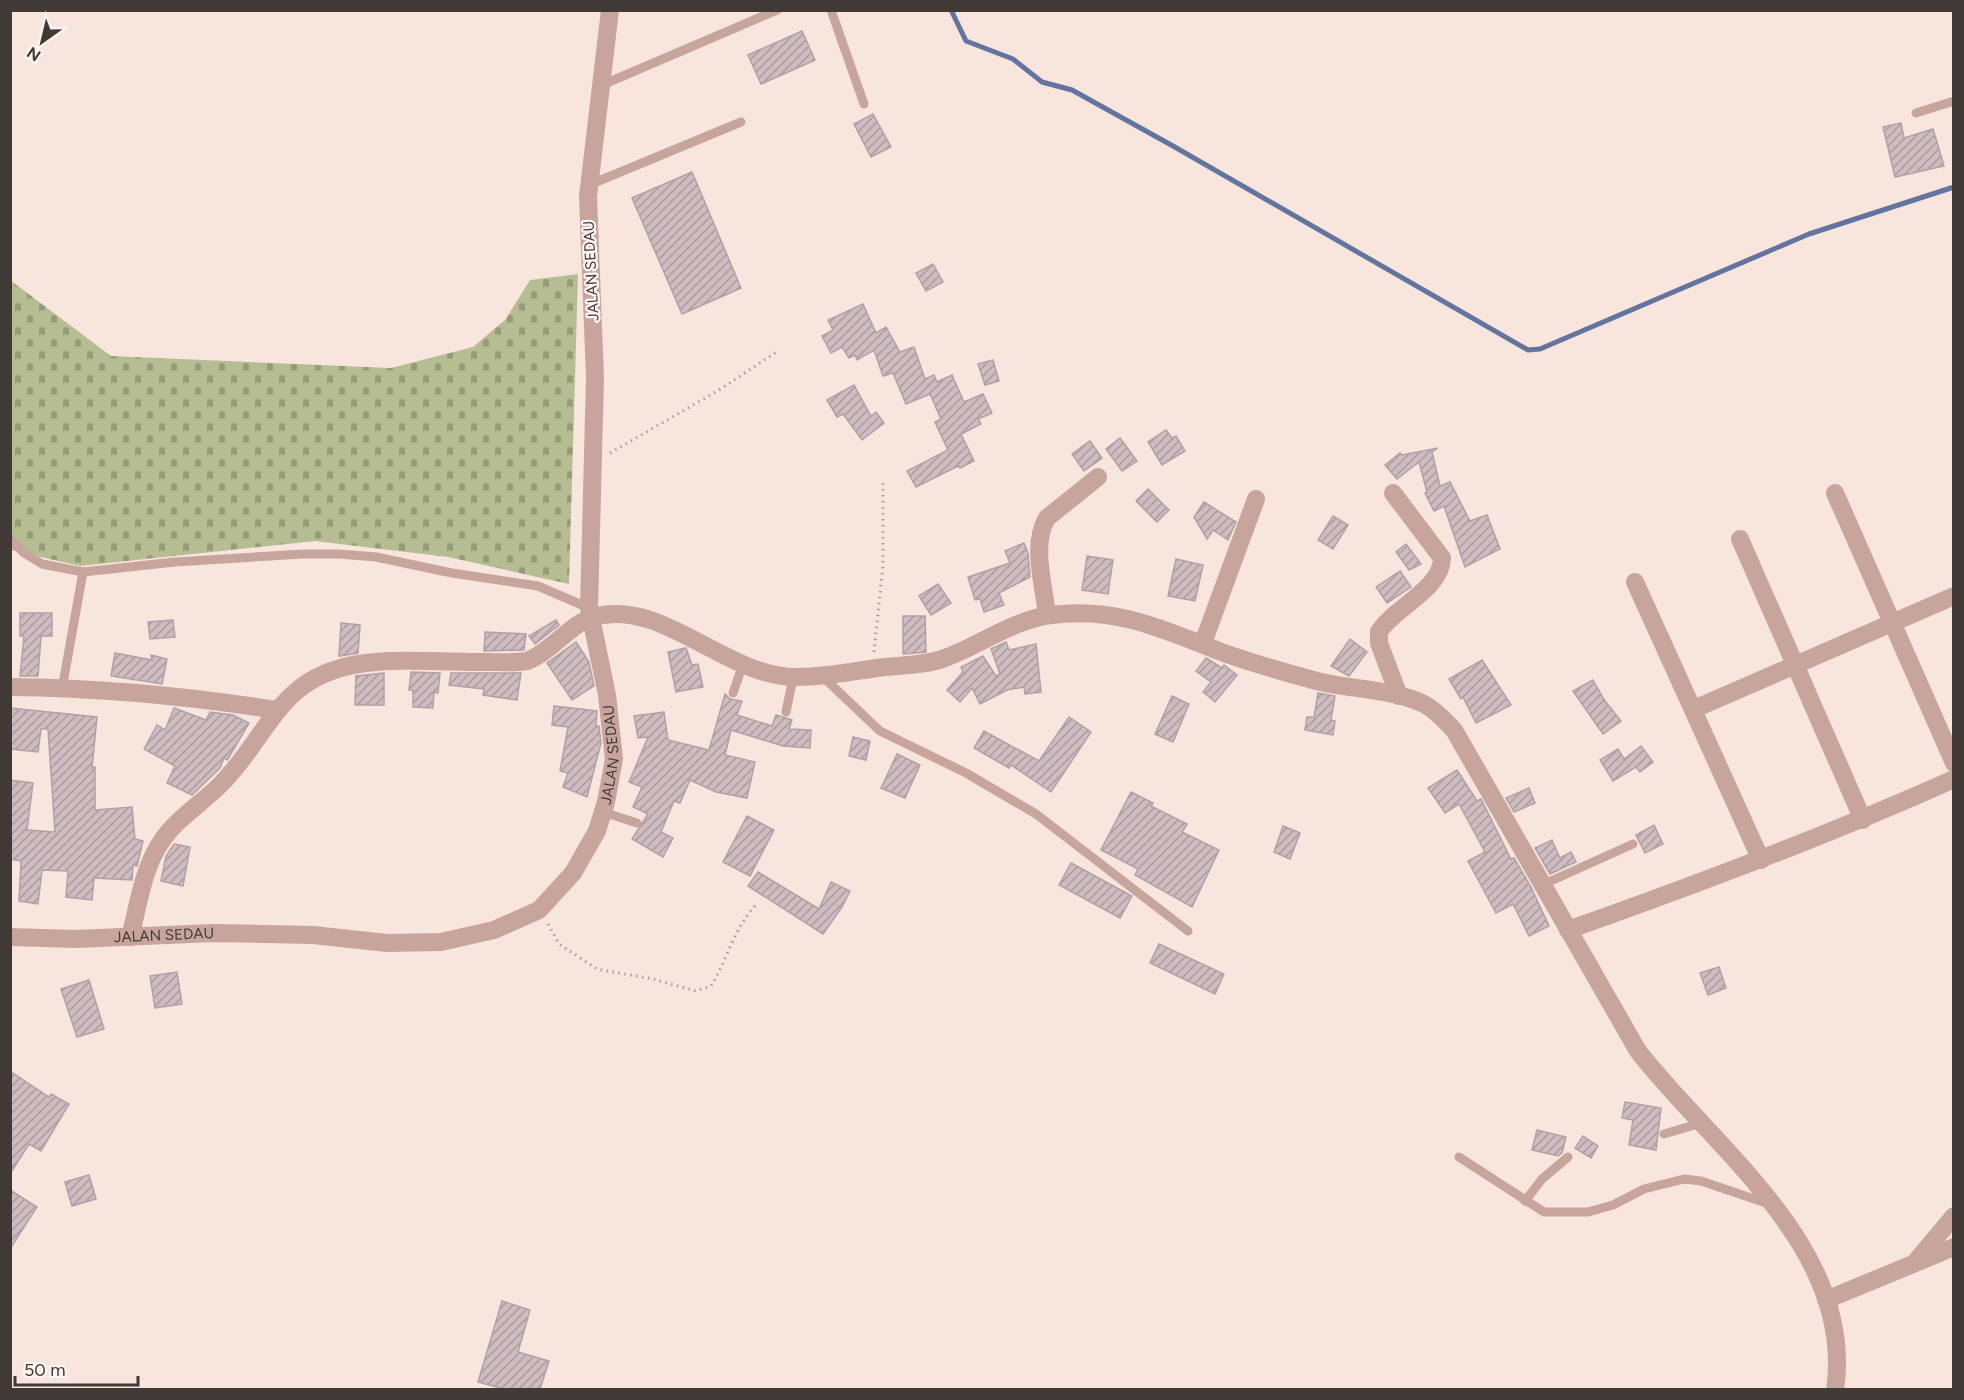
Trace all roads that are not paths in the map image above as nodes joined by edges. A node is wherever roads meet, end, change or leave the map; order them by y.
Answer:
1 (610, 10) edge
2 (777, 10) edge
3 (831, 10) edge
4 (602, 85) junction
5 (1953, 101) edge
6 (864, 104) dead end
7 (1916, 113) dead end
8 (741, 122) dead end
9 (589, 185) junction
10 (1098, 477) dead end
11 (1835, 493) dead end
12 (1393, 494) dead end
13 (1256, 499) dead end
14 (10, 539) edge
15 (1740, 539) dead end
16 (83, 572) junction
17 (1635, 582) dead end
18 (1953, 596) edge
19 (589, 613) junction
20 (1047, 615) junction
21 (1892, 622) junction
22 (1203, 643) junction
23 (1795, 665) junction
24 (742, 667) junction
25 (823, 677) junction
26 (793, 678) junction
27 (10, 687) edge
28 (62, 689) junction
29 (733, 693) dead end
30 (1399, 696) junction
31 (1694, 709) junction
32 (276, 710) junction
33 (786, 712) dead end
34 (1953, 763) edge
35 (1953, 779) edge
36 (603, 812) junction
37 (1863, 820) junction
38 (637, 824) dead end
39 (1634, 844) dead end
40 (1761, 860) junction
41 (1542, 885) junction
42 (1568, 930) junction
43 (1188, 931) dead end
44 (10, 937) edge
45 (130, 937) junction
46 (1701, 1123) junction
47 (1664, 1134) dead end
48 (1459, 1157) dead end
49 (1568, 1157) dead end
50 (1525, 1202) junction
51 (1777, 1206) junction
52 (1953, 1216) edge
53 (1953, 1247) edge
54 (1914, 1264) junction
55 (1827, 1300) junction
56 (1835, 1389) edge

1 - 4 street, JALAN SEDAU
2 - 4 lane
3 - 6 lane
4 - 9 street, JALAN SEDAU
5 - 7 lane
8 - 9 lane
9 - 19 street, JALAN SEDAU
10 - 20 street
11 - 21 street
12 - 30 street
13 - 22 street
14 - 16 lane
15 - 23 street
16 - 19 lane
16 - 28 lane
17 - 31 street
18 - 21 street
19 - 24 street
19 - 32 street
19 - 36 street, JALAN SEDAU
20 - 22 street
20 - 25 street
21 - 23 street
21 - 34 street
22 - 30 street
23 - 31 street
23 - 37 street
24 - 26 street
24 - 29 lane
25 - 26 street
25 - 43 lane
26 - 33 lane
27 - 28 street
28 - 32 street
30 - 41 street
31 - 40 street
32 - 45 street
35 - 37 street
36 - 38 lane
36 - 45 street, JALAN SEDAU
37 - 40 street
39 - 41 lane
40 - 42 street
41 - 42 street
42 - 46 street
44 - 45 street, JALAN SEDAU
46 - 47 lane
46 - 51 street
48 - 50 lane
49 - 50 lane
50 - 51 lane
51 - 55 street
52 - 54 street
53 - 54 street
54 - 55 street
55 - 56 street

